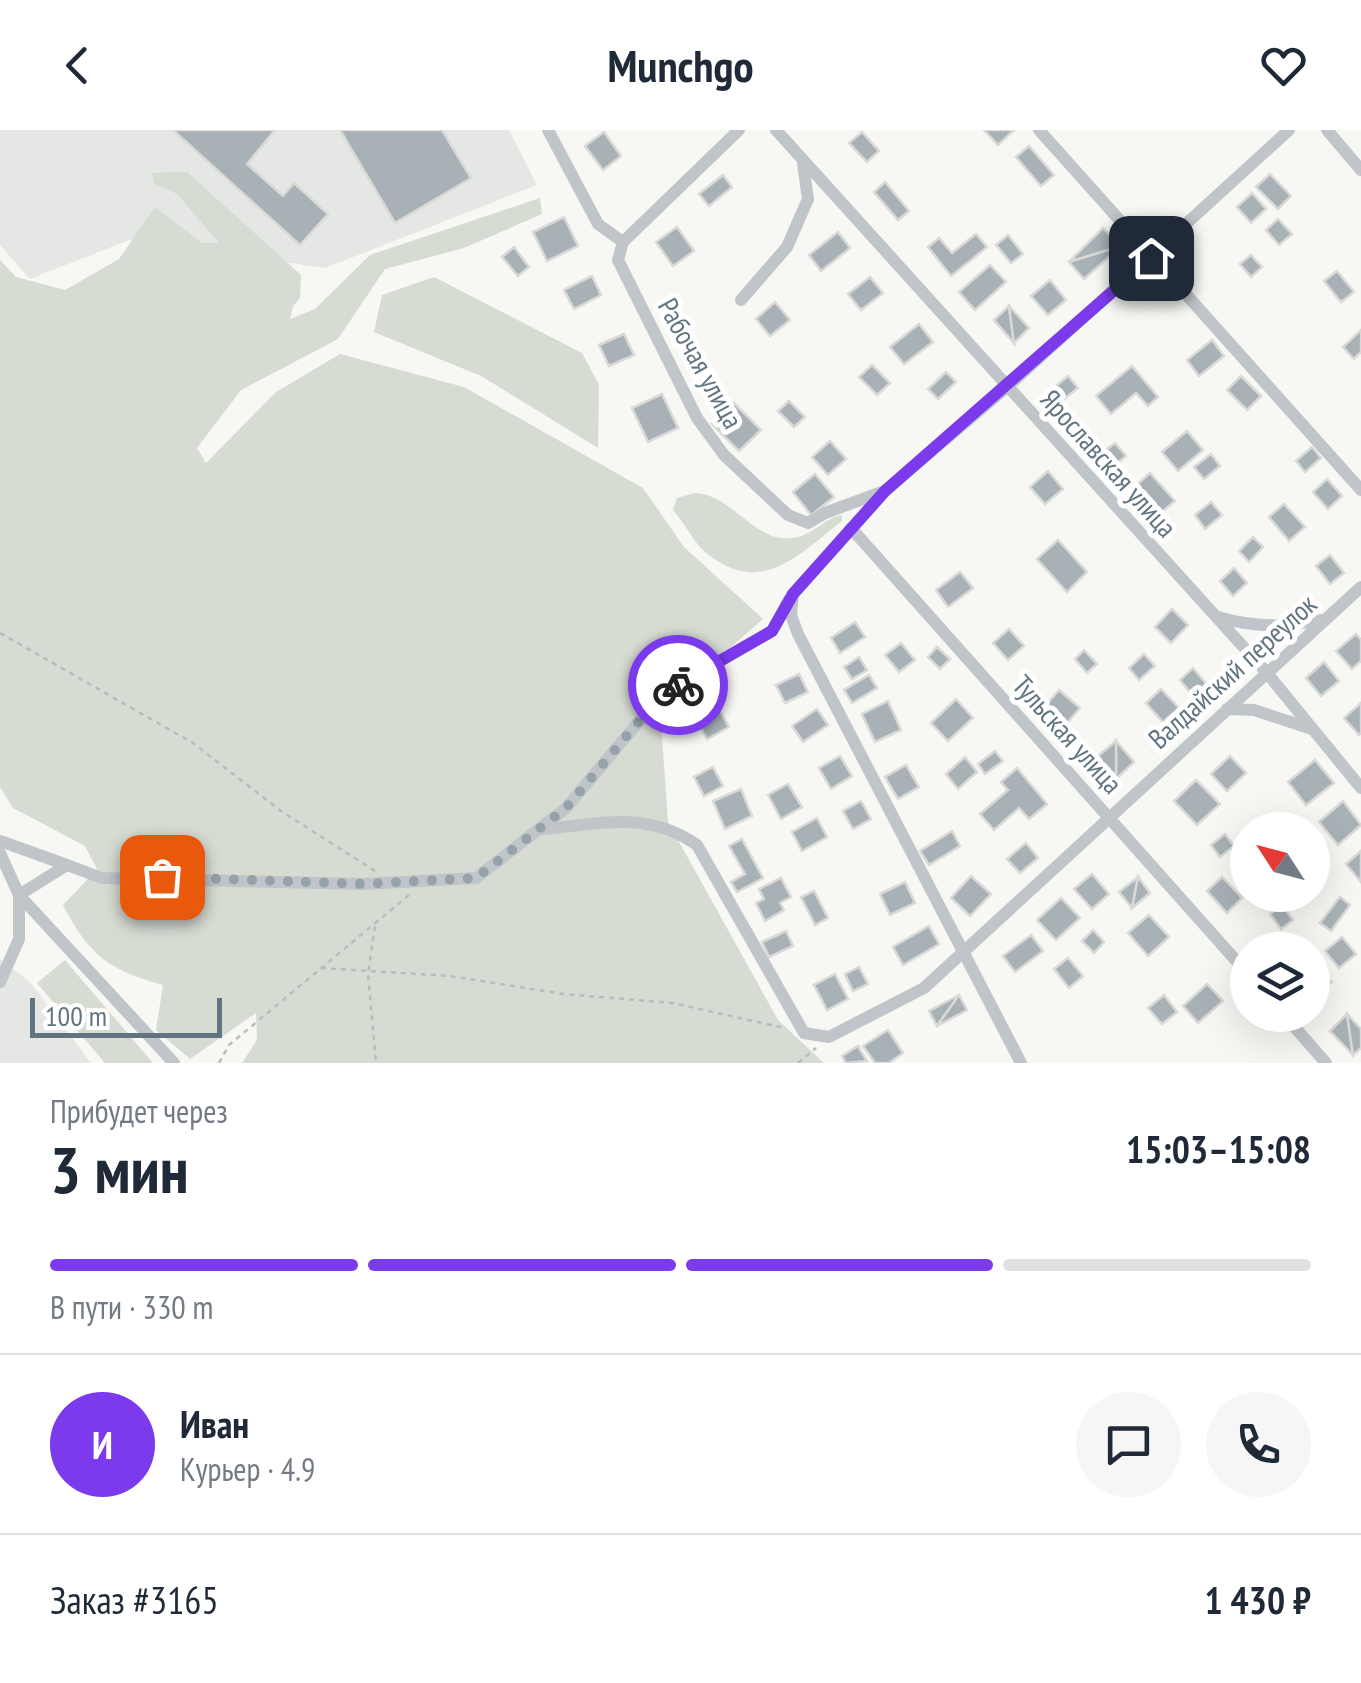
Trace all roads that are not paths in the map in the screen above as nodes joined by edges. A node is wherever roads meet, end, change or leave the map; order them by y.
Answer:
1 (548, 130) edge
2 (739, 130) edge
3 (776, 130) edge
4 (1039, 130) edge
5 (1289, 130) edge
6 (1326, 130) edge
7 (803, 161) junction
8 (1361, 170) edge
9 (622, 242) junction
10 (1151, 258) junction
11 (741, 300) dead end
12 (1007, 387) junction
13 (1361, 490) edge
14 (885, 491) junction
15 (851, 528) junction
16 (1361, 587) edge
17 (793, 594) junction
18 (1216, 616) junction
19 (1326, 619) junction
20 (1266, 673) junction
21 (1227, 709) junction
22 (1313, 729) junction
23 (1361, 788) edge
24 (1109, 817) junction
25 (544, 829) junction
26 (0, 841) edge
27 (0, 853) edge
28 (66, 866) junction
29 (20, 896) junction
30 (1230, 954) edge
31 (962, 955) junction
32 (0, 982) edge
33 (1299, 1032) edge
34 (174, 1063) edge
35 (1021, 1063) edge
36 (1326, 1063) edge

1 - 9 street
2 - 9 street
3 - 7 street, Ярославская улица
4 - 10 street
5 - 10 street
6 - 8 street
7 - 11 street
7 - 12 street, Ярославская улица
9 - 14 street, Рабочая улица
10 - 12 street
10 - 13 street
12 - 14 street
12 - 18 street, Ярославская улица
14 - 15 street
15 - 17 street
15 - 24 street, Тульская улица
16 - 19 street, Валдайский переулок
17 - 25 street
17 - 31 street
18 - 19 street
18 - 20 street, Ярославская улица
19 - 20 street, Валдайский переулок
20 - 21 street, Валдайский переулок
20 - 22 street, Ярославская улица
21 - 22 street
21 - 24 street, Валдайский переулок
22 - 23 street, Ярославская улица
24 - 30 street, Тульская улица
24 - 31 street, Валдайский переулок
25 - 28 street
25 - 31 street, Валдайский переулок
26 - 28 street
27 - 29 street
28 - 29 street
29 - 32 street
29 - 34 street
31 - 35 street
33 - 36 street

